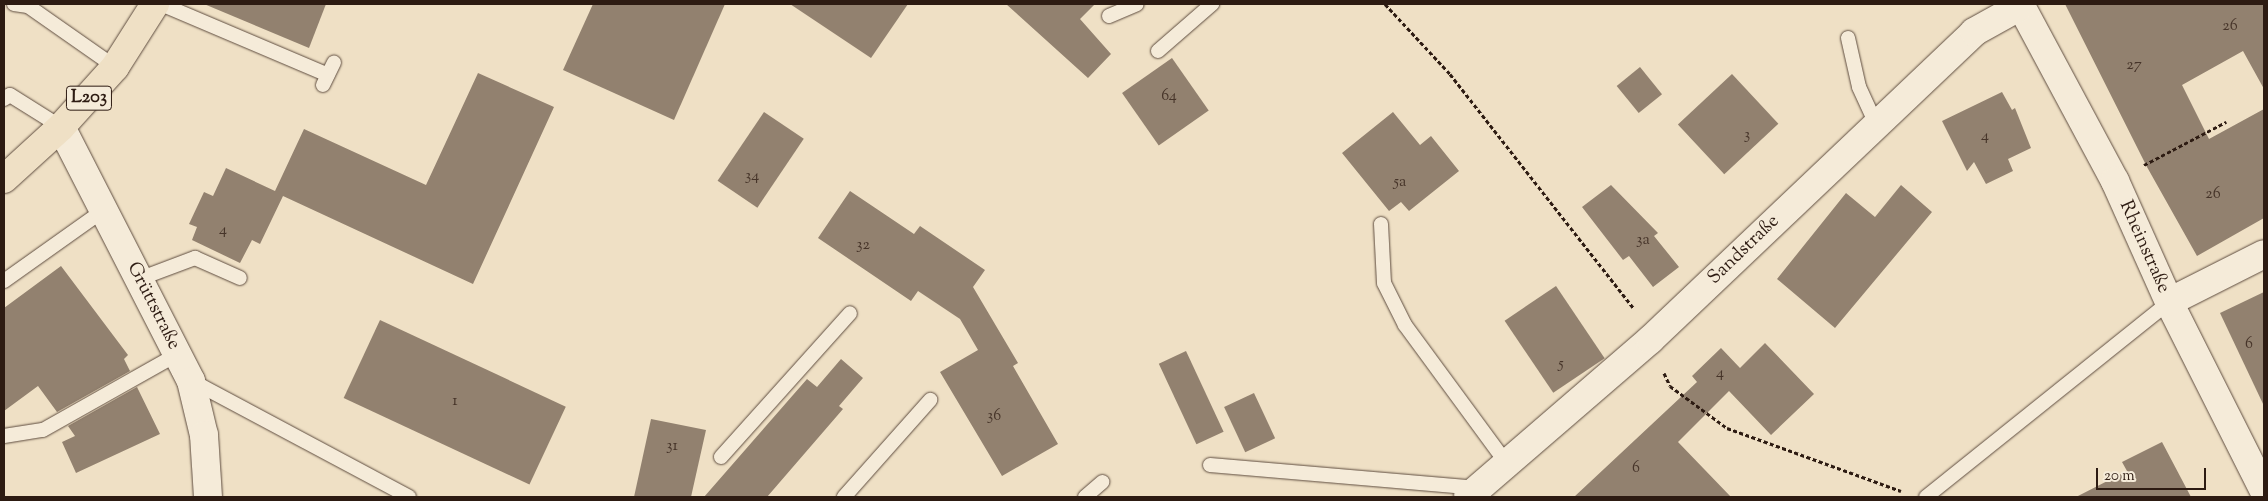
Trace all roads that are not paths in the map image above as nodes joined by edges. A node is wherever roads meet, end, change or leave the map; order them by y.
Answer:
1 (14, 4) edge
2 (155, 4) edge
3 (161, 4) edge
4 (1137, 4) edge
5 (1212, 4) edge
6 (2021, 5) edge
7 (1109, 16) dead end
8 (1848, 38) dead end
9 (1158, 51) dead end
10 (115, 68) junction
11 (328, 74) dead end
12 (6, 93) edge
13 (1876, 124) junction
14 (61, 127) junction
15 (4, 179) edge
16 (104, 210) junction
17 (1381, 224) dead end
18 (2264, 254) edge
19 (240, 278) dead end
20 (139, 279) junction
21 (4, 280) edge
22 (2169, 302) junction
23 (850, 313) dead end
24 (178, 354) junction
25 (191, 381) junction
26 (930, 400) dead end
27 (4, 436) edge
28 (721, 457) dead end
29 (1507, 464) junction
30 (1210, 465) dead end
31 (1102, 482) dead end
32 (2264, 492) edge
33 (1474, 493) edge
34 (208, 497) edge
35 (408, 497) edge
36 (844, 497) edge
37 (1085, 497) edge
38 (1926, 497) edge

1 - 10 lane
2 - 10 main road, L203
3 - 11 lane
4 - 7 lane
5 - 9 lane
6 - 13 street, Sandstraße
6 - 22 street, Rheinstraße
8 - 13 lane
10 - 14 main road, L203
12 - 14 lane
13 - 29 street, Sandstraße
14 - 15 main road, L203
14 - 16 street, Grüttstraße
16 - 20 street, Grüttstraße
16 - 21 lane
17 - 29 lane
18 - 22 street
19 - 20 lane
20 - 24 street, Grüttstraße
22 - 32 street, Rheinstraße
22 - 38 lane
23 - 28 lane
24 - 25 street, Grüttstraße
24 - 27 lane
25 - 34 street, Grüttstraße
25 - 35 lane
26 - 36 lane
29 - 33 street, Sandstraße
30 - 33 lane
31 - 37 lane

